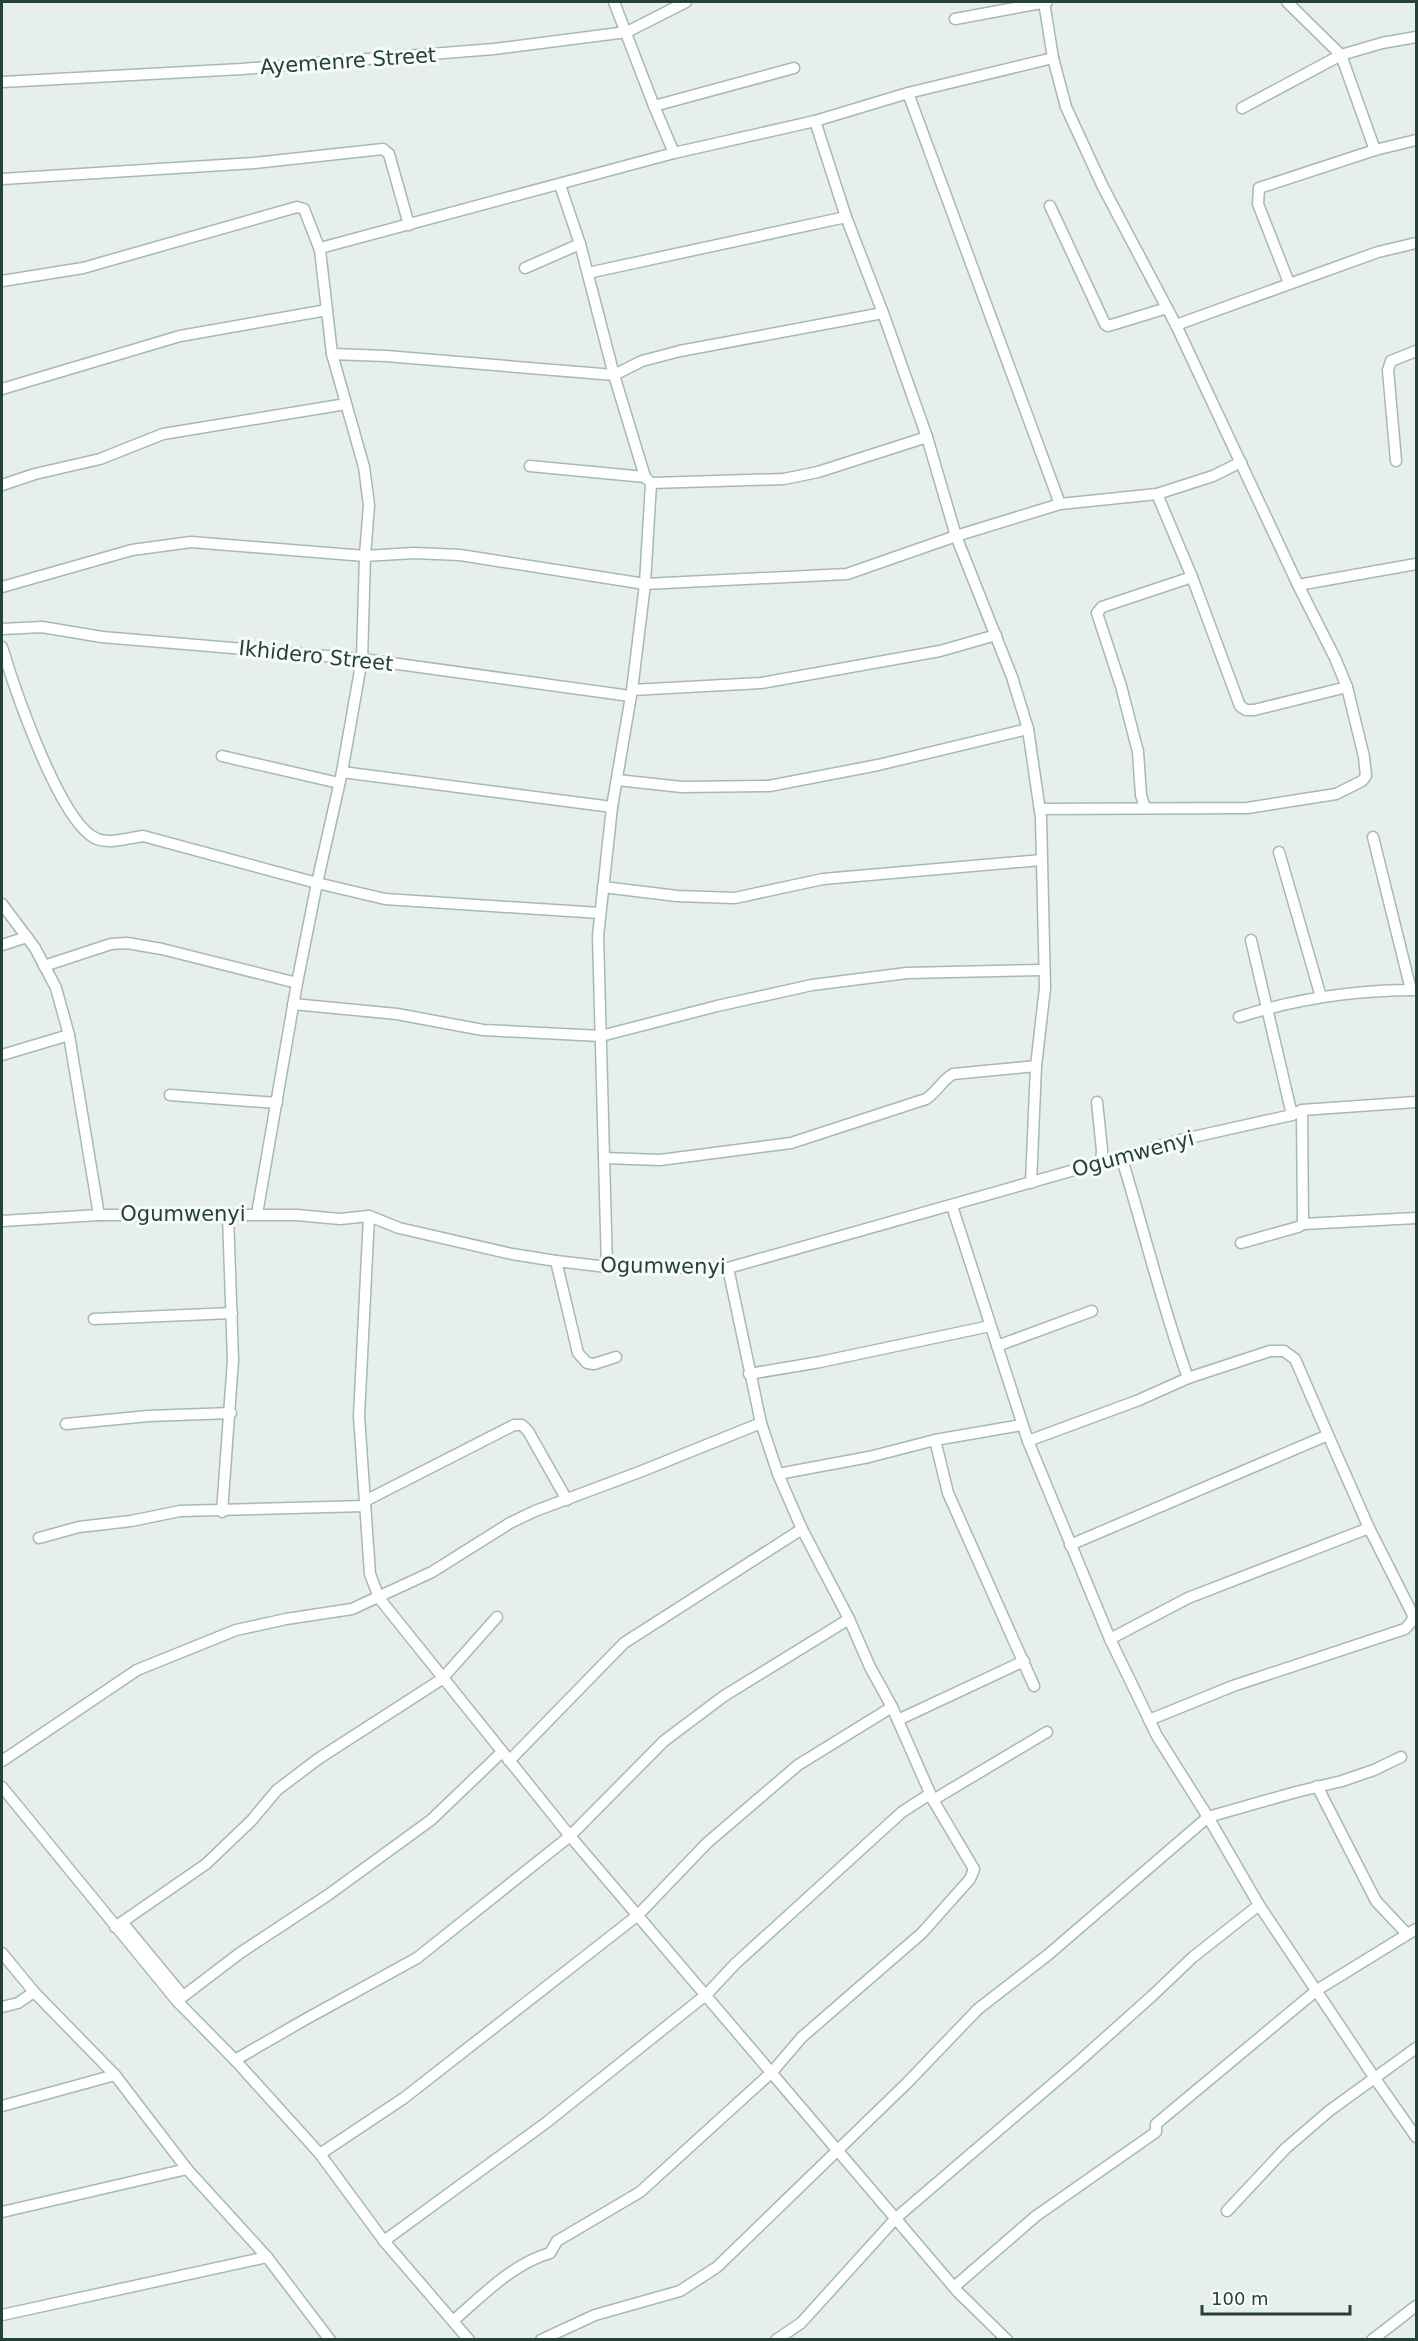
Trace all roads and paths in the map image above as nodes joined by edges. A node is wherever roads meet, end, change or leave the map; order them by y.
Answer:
1 (614, 2) edge
2 (687, 2) edge
3 (1045, 2) edge
4 (1287, 2) edge
5 (955, 19) dead end
6 (627, 32) junction
7 (1416, 37) edge
8 (1341, 55) junction
9 (1053, 58) junction
10 (794, 68) dead end
11 (2, 82) edge
12 (908, 93) junction
13 (654, 106) junction
14 (1242, 108) dead end
15 (815, 121) junction
16 (1416, 140) edge
17 (1375, 150) junction
18 (674, 153) junction
19 (2, 179) edge
20 (560, 185) junction
21 (1050, 206) dead end
22 (846, 217) junction
23 (409, 225) junction
24 (1416, 243) edge
25 (580, 244) junction
26 (320, 250) junction
27 (525, 268) dead end
28 (588, 273) junction
29 (2, 281) edge
30 (1289, 283) junction
31 (1167, 308) junction
32 (327, 310) junction
33 (883, 313) junction
34 (1176, 325) junction
35 (1416, 351) edge
36 (332, 354) junction
37 (614, 375) junction
38 (2, 389) edge
39 (346, 404) junction
40 (927, 437) junction
41 (1396, 461) dead end
42 (1241, 462) junction
43 (530, 466) dead end
44 (648, 480) junction
45 (2, 485) edge
46 (1157, 494) junction
47 (1060, 504) junction
48 (956, 536) junction
49 (365, 556) junction
50 (1416, 564) edge
51 (1192, 577) junction
52 (645, 584) junction
53 (1298, 585) junction
54 (2, 587) edge
55 (2, 629) edge
56 (996, 635) junction
57 (2, 647) edge
58 (362, 659) junction
59 (1347, 687) junction
60 (631, 693) junction
61 (1028, 729) junction
62 (222, 756) dead end
63 (341, 778) junction
64 (617, 780) junction
65 (612, 807) junction
66 (1145, 808) junction
67 (1040, 809) junction
68 (1373, 837) dead end
69 (1279, 852) dead end
70 (1042, 860) junction
71 (317, 883) junction
72 (603, 887) junction
73 (2, 904) edge
74 (600, 913) junction
75 (27, 937) junction
76 (1251, 940) dead end
77 (2, 945) edge
78 (44, 966) junction
79 (1044, 970) junction
80 (297, 982) junction
81 (1414, 990) edge
82 (1321, 997) junction
83 (293, 1004) junction
84 (1268, 1008) junction
85 (1239, 1017) dead end
86 (69, 1035) junction
87 (601, 1036) junction
88 (2, 1055) edge
89 (1036, 1066) junction
90 (170, 1095) dead end
91 (277, 1102) junction
92 (1096, 1102) dead end
93 (1416, 1102) edge
94 (1297, 1113) junction
95 (1122, 1156) junction
96 (604, 1158) junction
97 (1101, 1163) junction
98 (1031, 1183) junction
99 (952, 1206) junction
100 (257, 1214) junction
101 (99, 1215) junction
102 (228, 1215) junction
103 (369, 1216) junction
104 (1416, 1218) edge
105 (2, 1221) edge
106 (1303, 1224) junction
107 (1240, 1243) dead end
108 (556, 1261) junction
109 (607, 1267) junction
110 (728, 1268) junction
111 (1092, 1311) dead end
112 (232, 1313) junction
113 (94, 1320) dead end
114 (990, 1326) junction
115 (997, 1346) junction
116 (616, 1357) dead end
117 (749, 1374) junction
118 (1188, 1378) junction
119 (231, 1413) junction
120 (761, 1423) junction
121 (66, 1424) dead end
122 (1022, 1425) junction
123 (1328, 1436) junction
124 (935, 1440) junction
125 (1028, 1441) junction
126 (778, 1474) junction
127 (567, 1500) junction
128 (365, 1504) junction
129 (222, 1512) junction
130 (1369, 1528) junction
131 (802, 1529) junction
132 (39, 1538) dead end
133 (1070, 1545) junction
134 (379, 1598) junction
135 (497, 1617) dead end
136 (849, 1618) junction
137 (1110, 1639) junction
138 (1024, 1661) junction
139 (442, 1679) junction
140 (1034, 1686) dead end
141 (892, 1707) junction
142 (898, 1720) junction
143 (1149, 1720) junction
144 (1047, 1732) dead end
145 (506, 1756) junction
146 (1401, 1757) dead end
147 (2, 1761) edge
148 (1317, 1786) junction
149 (2, 1787) edge
150 (932, 1797) junction
151 (1208, 1817) junction
152 (570, 1836) junction
153 (1258, 1905) junction
154 (639, 1915) junction
155 (119, 1924) junction
156 (1412, 1931) edge
157 (2, 1953) edge
158 (1317, 1990) junction
159 (34, 1992) junction
160 (707, 1994) junction
161 (180, 1999) junction
162 (2, 2007) edge
163 (1416, 2048) edge
164 (235, 2060) junction
165 (772, 2072) junction
166 (115, 2075) junction
167 (1374, 2077) junction
168 (2, 2106) edge
169 (1416, 2137) edge
170 (837, 2149) junction
171 (320, 2154) junction
172 (187, 2169) junction
173 (1227, 2211) dead end
174 (2, 2212) edge
175 (896, 2218) junction
176 (384, 2241) junction
177 (267, 2257) junction
178 (954, 2287) junction
179 (1416, 2306) edge
180 (2, 2315) edge
181 (453, 2321) junction
182 (330, 2340) edge
183 (469, 2340) edge
184 (541, 2340) edge
185 (776, 2340) edge
186 (1007, 2340) edge
187 (1372, 2340) edge

1 - 6 street
2 - 6 street, Ayemenre Street
3 - 5 street
3 - 9 street
4 - 8 street
6 - 11 street, Ayemenre Street
6 - 13 street
7 - 8 street
8 - 14 street
8 - 17 street
9 - 12 street
9 - 31 street
10 - 13 street
12 - 15 street
12 - 47 street
13 - 18 street
15 - 18 street
15 - 22 street
16 - 17 street
17 - 30 street
18 - 20 street
19 - 23 street
20 - 23 street
20 - 25 street
21 - 31 street
22 - 28 street
22 - 33 street
23 - 26 street
24 - 30 street
25 - 27 street
25 - 28 street
26 - 29 street
26 - 32 street
28 - 37 street
30 - 34 street
31 - 34 street
32 - 36 street
32 - 38 street
33 - 37 street
33 - 40 street
34 - 42 street
35 - 41 street
36 - 37 street
36 - 39 street
37 - 44 street
39 - 45 street
39 - 49 street
40 - 44 street
40 - 48 street
42 - 46 street
42 - 53 street
43 - 44 street
44 - 52 street
46 - 47 street
46 - 51 street
47 - 48 street
48 - 52 street
48 - 56 street
49 - 52 street
49 - 54 street
49 - 58 street
50 - 53 street
51 - 59 street
51 - 66 street
52 - 60 street
53 - 59 street
55 - 58 street, Ikhidero Street
56 - 60 street, Ikhidero Street
56 - 61 street
57 - 71 street
58 - 60 street, Ikhidero Street
58 - 63 street
59 - 66 street
60 - 64 street
61 - 64 street
61 - 67 street
62 - 63 street
63 - 65 street
63 - 71 street
64 - 65 street
65 - 72 street
66 - 67 street
67 - 70 street
68 - 81 street
69 - 82 street
70 - 72 street
70 - 79 street
71 - 74 street
71 - 80 street
72 - 74 street
73 - 75 street
74 - 87 street
75 - 77 street
75 - 78 street
76 - 84 street
78 - 80 street
78 - 86 street
79 - 87 street
79 - 89 street
80 - 83 street
81 - 82 street
82 - 84 street
83 - 87 street
83 - 91 street
84 - 85 street
84 - 94 street
86 - 88 street
86 - 101 street
87 - 96 street
89 - 96 street
89 - 98 street
90 - 91 street
91 - 100 street
92 - 97 street
93 - 94 street, Ogumwenyi
94 - 95 street, Ogumwenyi
94 - 106 street
95 - 97 street, Ogumwenyi
95 - 118 street
96 - 109 street
97 - 98 street, Ogumwenyi
98 - 99 street, Ogumwenyi
99 - 110 street, Ogumwenyi
99 - 114 street
100 - 102 street, Ogumwenyi
100 - 103 street, Ogumwenyi
101 - 102 street, Ogumwenyi
101 - 105 street, Ogumwenyi
102 - 112 street
103 - 108 street, Ogumwenyi
103 - 128 street
104 - 106 street
106 - 107 street
108 - 109 street, Ogumwenyi
108 - 116 street
109 - 110 street, Ogumwenyi
110 - 117 street
111 - 115 street
112 - 113 street
112 - 119 street
114 - 115 street
114 - 117 street
115 - 122 street
117 - 120 street
118 - 123 street
118 - 125 street
119 - 121 street
119 - 129 street
120 - 126 street
120 - 127 street
122 - 124 street
122 - 125 street
123 - 130 street
123 - 133 street
124 - 126 street
124 - 138 street
125 - 133 street
126 - 131 street
127 - 128 street
127 - 134 street
128 - 129 street
128 - 134 street
129 - 132 street
130 - 137 street
130 - 143 street
131 - 136 street
131 - 145 street
133 - 137 street
134 - 139 street
134 - 147 street
135 - 139 street
136 - 141 street
136 - 152 street
137 - 143 street
138 - 140 street
138 - 142 street
139 - 145 street
139 - 155 street
141 - 142 street
141 - 154 street
142 - 150 street
143 - 151 street
144 - 150 street
145 - 152 street
145 - 161 street
146 - 148 street
148 - 151 street
148 - 156 street
149 - 155 street
150 - 160 street
150 - 165 street
151 - 153 street
151 - 170 street
152 - 154 street
152 - 164 street
153 - 158 street
153 - 175 street
154 - 160 street
154 - 171 street
155 - 161 street
156 - 158 street
157 - 159 street
158 - 167 street
158 - 178 street
159 - 162 street
159 - 166 street
160 - 165 street
160 - 176 street
161 - 164 street
163 - 167 street
164 - 171 street
165 - 170 street
165 - 181 street
166 - 168 street
166 - 172 street
167 - 169 street
167 - 173 street
170 - 175 street
170 - 184 street
171 - 176 street
172 - 174 street
172 - 177 street
175 - 178 street
175 - 185 street
176 - 181 street
177 - 180 street
177 - 182 street
178 - 186 street
179 - 187 street
181 - 183 street

